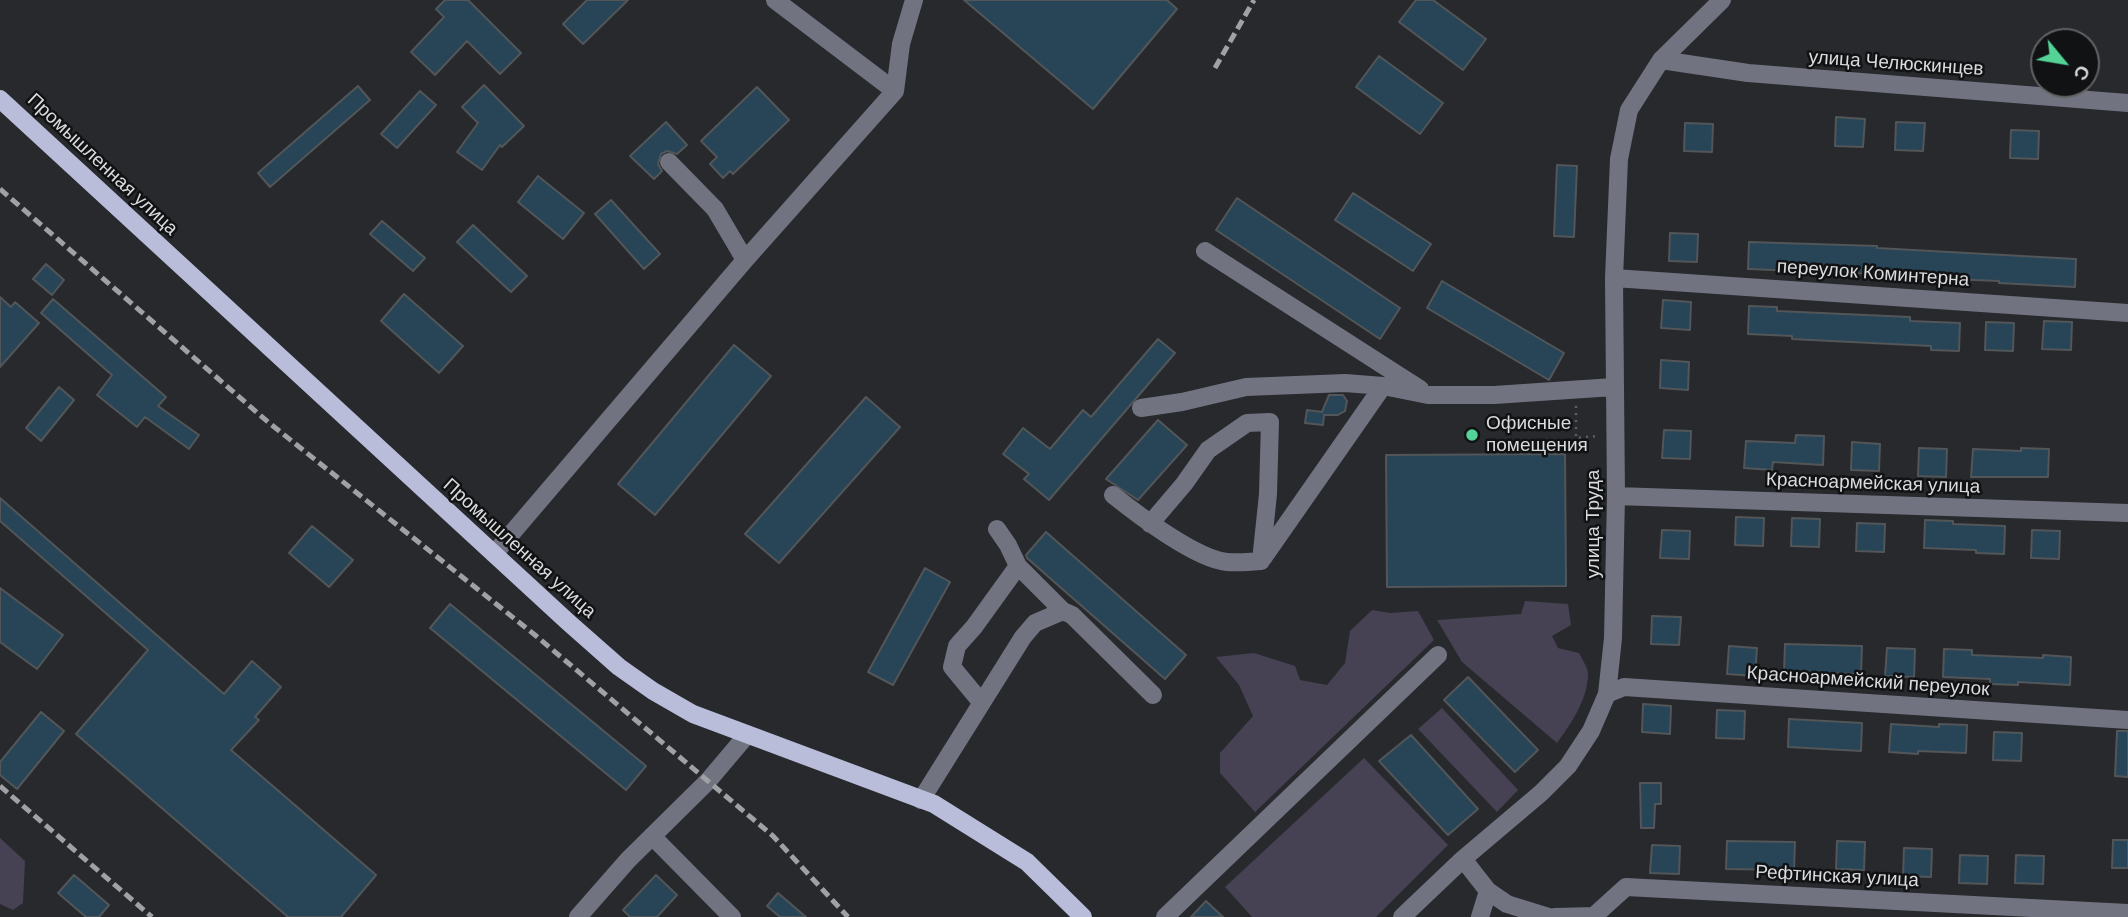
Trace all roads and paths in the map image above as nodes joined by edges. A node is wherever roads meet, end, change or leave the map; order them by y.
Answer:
1 (775, 0) edge
2 (914, 0) edge
3 (1722, 0) edge
4 (1661, 60) junction
5 (895, 91) junction
6 (0, 99) edge
7 (2128, 103) edge
8 (669, 162) dead end
9 (1205, 251) dead end
10 (745, 260) junction
11 (1614, 278) junction
12 (2128, 313) edge
13 (1383, 386) junction
14 (1614, 387) junction
15 (1428, 394) junction
16 (1141, 408) dead end
17 (1594, 436) dead end
18 (1581, 437) dead end
19 (1113, 495) dead end
20 (1616, 496) junction
21 (2128, 513) edge
22 (1150, 524) junction
23 (997, 529) dead end
24 (494, 554) junction
25 (1261, 561) junction
26 (1018, 566) junction
27 (1063, 611) junction
28 (1438, 655) dead end
29 (1607, 694) junction
30 (1153, 695) dead end
31 (981, 702) junction
32 (2128, 720) edge
33 (746, 736) junction
34 (921, 800) junction
35 (652, 836) junction
36 (1463, 859) junction
37 (1488, 891) junction
38 (2128, 913) edge
39 (578, 917) edge
40 (732, 917) edge
41 (1083, 917) edge
42 (1165, 917) edge
43 (1402, 917) edge
44 (1480, 917) edge
45 (1551, 917) edge

1 - 5 street
2 - 5 street
3 - 4 street, улица Труда
4 - 7 street, улица Челюскинцев
4 - 11 street, улица Труда
5 - 10 street
6 - 24 main road, Промышленная улица
8 - 10 street
9 - 15 street
10 - 24 street
11 - 12 street, переулок Коминтерна
11 - 14 street, улица Труда
13 - 15 street
13 - 16 street
13 - 25 street
14 - 15 street
14 - 20 street, улица Труда
17 - 18 path
19 - 22 street
20 - 21 street, Красноармейская улица
20 - 29 street, улица Труда
22 - 25 street
22 - 25 street
23 - 26 street
24 - 33 main road, Промышленная улица
26 - 27 street
26 - 31 street
27 - 30 street
27 - 31 street
28 - 42 street
29 - 32 street, Красноармейский переулок
29 - 36 street, улица Труда
31 - 34 street
33 - 34 main road, Промышленная улица
33 - 35 street
34 - 41 main road, Промышленная улица
35 - 39 street
35 - 40 street
36 - 37 street, Рефтинская улица
36 - 43 street, улица Труда
37 - 44 street
37 - 45 street, Рефтинская улица
38 - 45 street, Рефтинская улица

